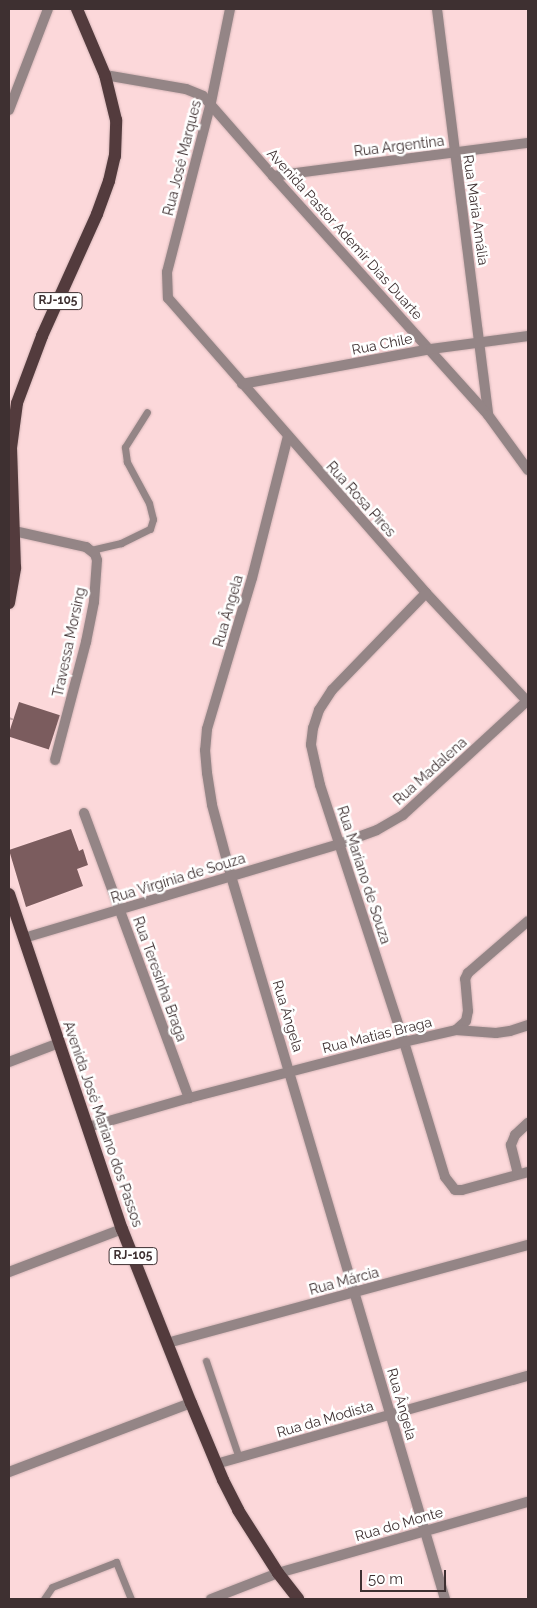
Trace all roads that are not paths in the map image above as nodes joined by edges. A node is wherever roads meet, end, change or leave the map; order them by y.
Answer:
1 (48, 9) edge
2 (76, 9) edge
3 (230, 9) edge
4 (436, 9) edge
5 (105, 75) junction
6 (211, 102) junction
7 (9, 110) edge
8 (528, 143) edge
9 (454, 153) junction
10 (273, 176) junction
11 (178, 311) joint
12 (528, 336) edge
13 (480, 342) junction
14 (431, 349) junction
15 (242, 384) junction
16 (147, 412) dead end
17 (488, 415) junction
18 (288, 436) junction
19 (528, 470) edge
20 (11, 531) edge
21 (91, 550) junction
22 (426, 593) junction
23 (9, 603) edge
24 (528, 701) edge
25 (55, 760) dead end
26 (84, 814) dead end
27 (339, 844) junction
28 (231, 876) junction
29 (9, 894) edge
30 (120, 910) junction
31 (528, 921) edge
32 (24, 938) junction
33 (528, 1025) edge
34 (456, 1030) junction
35 (60, 1042) junction
36 (404, 1042) junction
37 (9, 1062) edge
38 (290, 1071) junction
39 (189, 1098) junction
40 (528, 1123) edge
41 (88, 1127) junction
42 (523, 1173) edge
43 (122, 1229) junction
44 (528, 1245) edge
45 (9, 1272) edge
46 (355, 1292) junction
47 (167, 1344) junction
48 (206, 1361) dead end
49 (528, 1376) edge
50 (191, 1403) junction
51 (391, 1415) junction
52 (239, 1458) junction
53 (216, 1464) junction
54 (9, 1472) edge
55 (528, 1502) edge
56 (425, 1530) junction
57 (278, 1573) junction
58 (44, 1599) edge
59 (131, 1599) edge
60 (211, 1599) edge
61 (298, 1599) edge
62 (445, 1599) edge

1 - 7 street
2 - 5 main road, RJ-105
3 - 6 street, Rua José Marques
4 - 9 street, Rua Maria Amália
5 - 6 street, Avenida Pastor Ademir Dias Duarte
5 - 20 main road, RJ-105
6 - 10 street, Avenida Pastor Ademir Dias Duarte
6 - 11 street, Rua José Marques
8 - 9 street, Rua Argentina
9 - 10 street, Rua Argentina
9 - 13 street, Rua Maria Amália
10 - 14 street, Avenida Pastor Ademir Dias Duarte
11 - 15 street, Rua Rosa Pires
12 - 13 street, Rua Chile
13 - 14 street, Rua Chile
13 - 17 street, Rua Maria Amália
14 - 15 street, Rua Chile
14 - 17 street, Avenida Pastor Ademir Dias Duarte
15 - 18 street, Rua Rosa Pires
16 - 21 lane
17 - 19 street, Avenida Pastor Ademir Dias Duarte
18 - 22 street, Rua Rosa Pires
18 - 28 street, Rua Ângela
20 - 21 street
20 - 23 main road, RJ-105
21 - 25 street, Travessa Morsing
22 - 24 street, Rua Rosa Pires
22 - 27 street, Rua Mariano de Souza
24 - 27 street, Rua Madalena
26 - 30 street, Rua Teresinha Braga
27 - 28 street, Rua Virgínia de Souza
27 - 36 street, Rua Mariano de Souza
28 - 30 street, Rua Virgínia de Souza
28 - 38 street, Rua Ângela
29 - 32 main road, Avenida José Mariano dos Passos / RJ-105
30 - 32 street, Rua Virgínia de Souza
30 - 39 street, Rua Teresinha Braga
31 - 34 street
32 - 35 main road, Avenida José Mariano dos Passos / RJ-105
33 - 34 street, Rua Matias Braga
34 - 36 street, Rua Matias Braga
35 - 37 street
35 - 41 main road, Avenida José Mariano dos Passos / RJ-105
36 - 38 street, Rua Matias Braga
36 - 42 street, Rua Mariano de Souza
38 - 39 street, Rua Matias Braga
38 - 46 street, Rua Ângela
39 - 41 street, Rua Matias Braga
40 - 42 street
41 - 43 main road, Avenida José Mariano dos Passos / RJ-105
43 - 45 street
43 - 47 main road, Avenida José Mariano dos Passos / RJ-105
44 - 46 street, Rua Márcia
46 - 47 street, Rua Márcia
46 - 51 street, Rua Ângela
47 - 50 main road, Avenida José Mariano dos Passos / RJ-105
48 - 52 lane
49 - 51 street, Rua da Modista
50 - 53 main road, Avenida José Mariano dos Passos / RJ-105
50 - 54 street
51 - 52 street, Rua da Modista
51 - 56 street, Rua Ângela
52 - 53 street, Rua da Modista
53 - 57 main road, Avenida José Mariano dos Passos / RJ-105
55 - 56 street, Rua do Monte
56 - 57 street, Rua do Monte
56 - 62 street, Rua Ângela
57 - 60 street, Rua do Monte
57 - 61 main road, Avenida José Mariano dos Passos / RJ-105
58 - 59 lane

